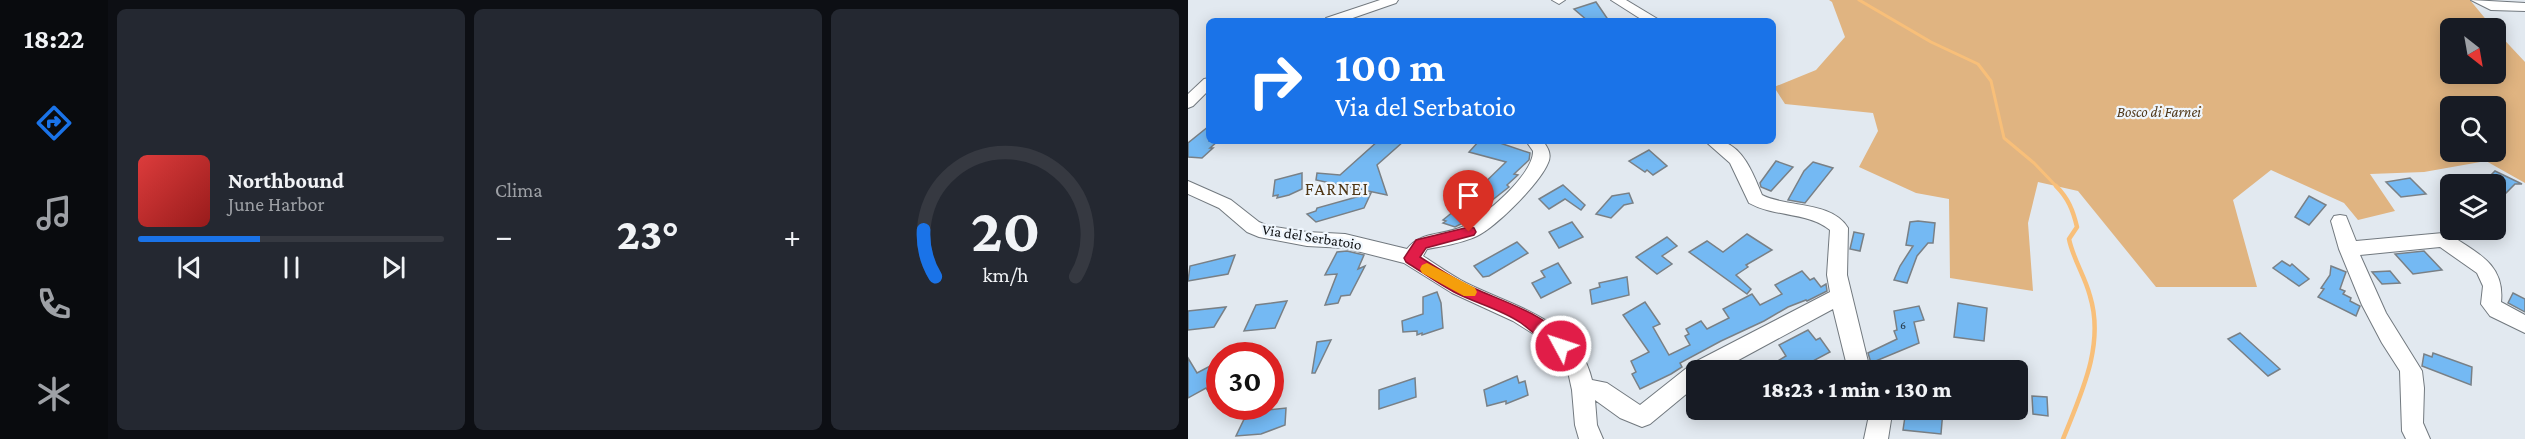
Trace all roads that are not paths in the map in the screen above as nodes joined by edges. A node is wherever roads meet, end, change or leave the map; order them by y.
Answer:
1 (1392, 0) edge
2 (1617, 0) edge
3 (2477, 0) edge
4 (2525, 7) edge
5 (1340, 18) edge
6 (1649, 18) edge
7 (1206, 85) edge
8 (1188, 103) edge
9 (1537, 144) edge
10 (1717, 144) edge
11 (1188, 187) edge
12 (2340, 221) dead end
13 (2348, 249) junction
14 (1411, 258) junction
15 (1840, 297) junction
16 (2525, 325) edge
17 (1720, 360) edge
18 (1856, 360) edge
19 (1686, 382) edge
20 (1583, 390) junction
21 (1878, 420) edge
22 (1591, 439) edge
23 (1876, 439) edge
24 (2418, 439) edge

1 - 5 street
2 - 6 street
3 - 4 street
7 - 8 street
9 - 14 street
10 - 15 street
11 - 14 street, Via del Serbatoio
12 - 13 street
13 - 16 street
13 - 24 street
14 - 20 street, Via del Serbatoio
15 - 17 street
15 - 18 street
19 - 20 street
20 - 22 street, Via del Serbatoio
21 - 23 street

